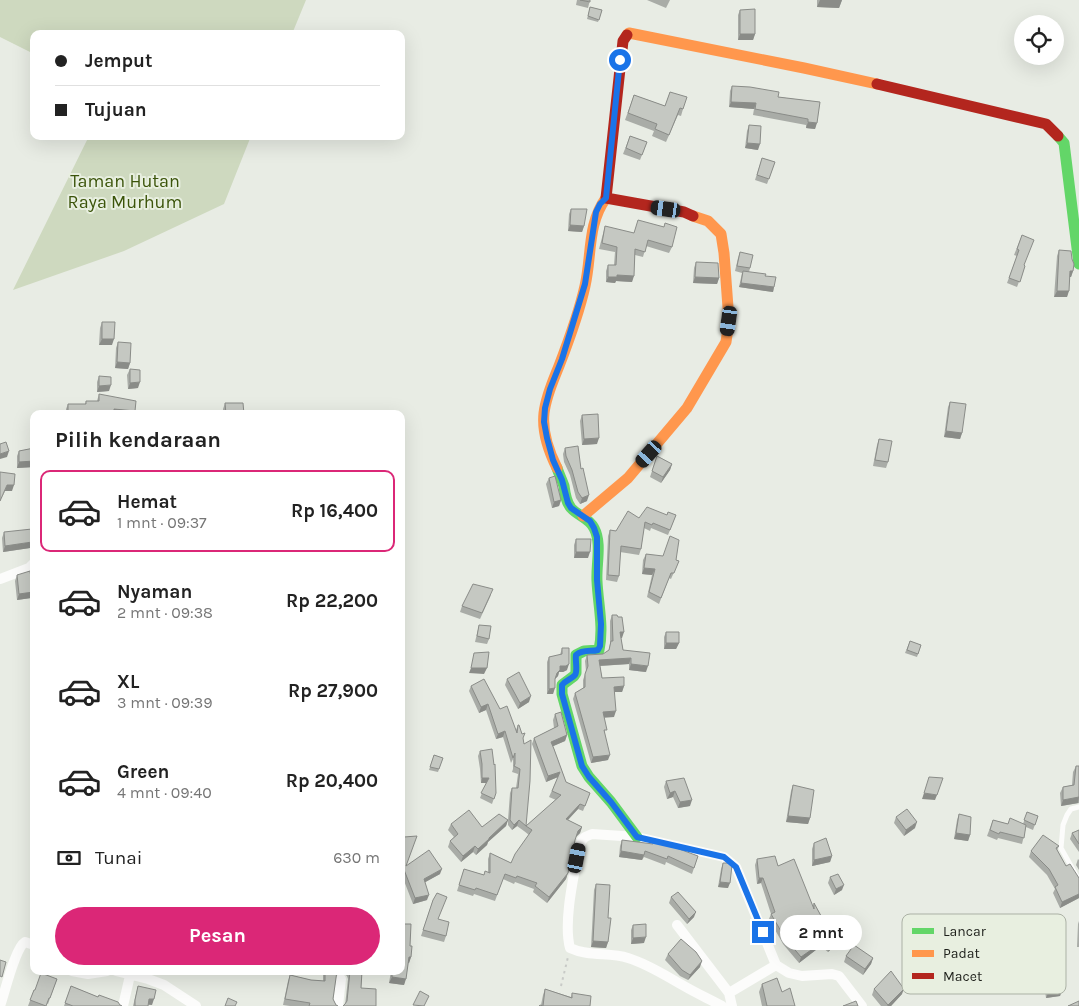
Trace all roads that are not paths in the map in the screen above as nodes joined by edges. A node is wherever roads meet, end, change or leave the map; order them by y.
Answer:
1 (606, 198) junction
2 (1079, 264) edge
3 (582, 516) junction
4 (30, 567) edge
5 (0, 579) edge
6 (1079, 807) edge
7 (637, 837) junction
8 (1079, 880) edge
9 (677, 925) dead end
10 (30, 944) edge
11 (776, 965) junction
12 (131, 975) edge
13 (137, 975) edge
14 (341, 979) dead end
15 (728, 993) junction
16 (0, 1006) edge
17 (123, 1006) edge
18 (196, 1006) edge
19 (338, 1006) edge
20 (722, 1006) edge
21 (732, 1006) edge
22 (862, 1006) edge

1 - 2 street
1 - 3 street
1 - 3 street
3 - 7 street
4 - 5 street
6 - 8 lane
7 - 11 street
7 - 20 street
9 - 15 street
10 - 16 street
11 - 15 street
11 - 22 street
12 - 17 street
13 - 18 street
14 - 19 street
15 - 21 street

